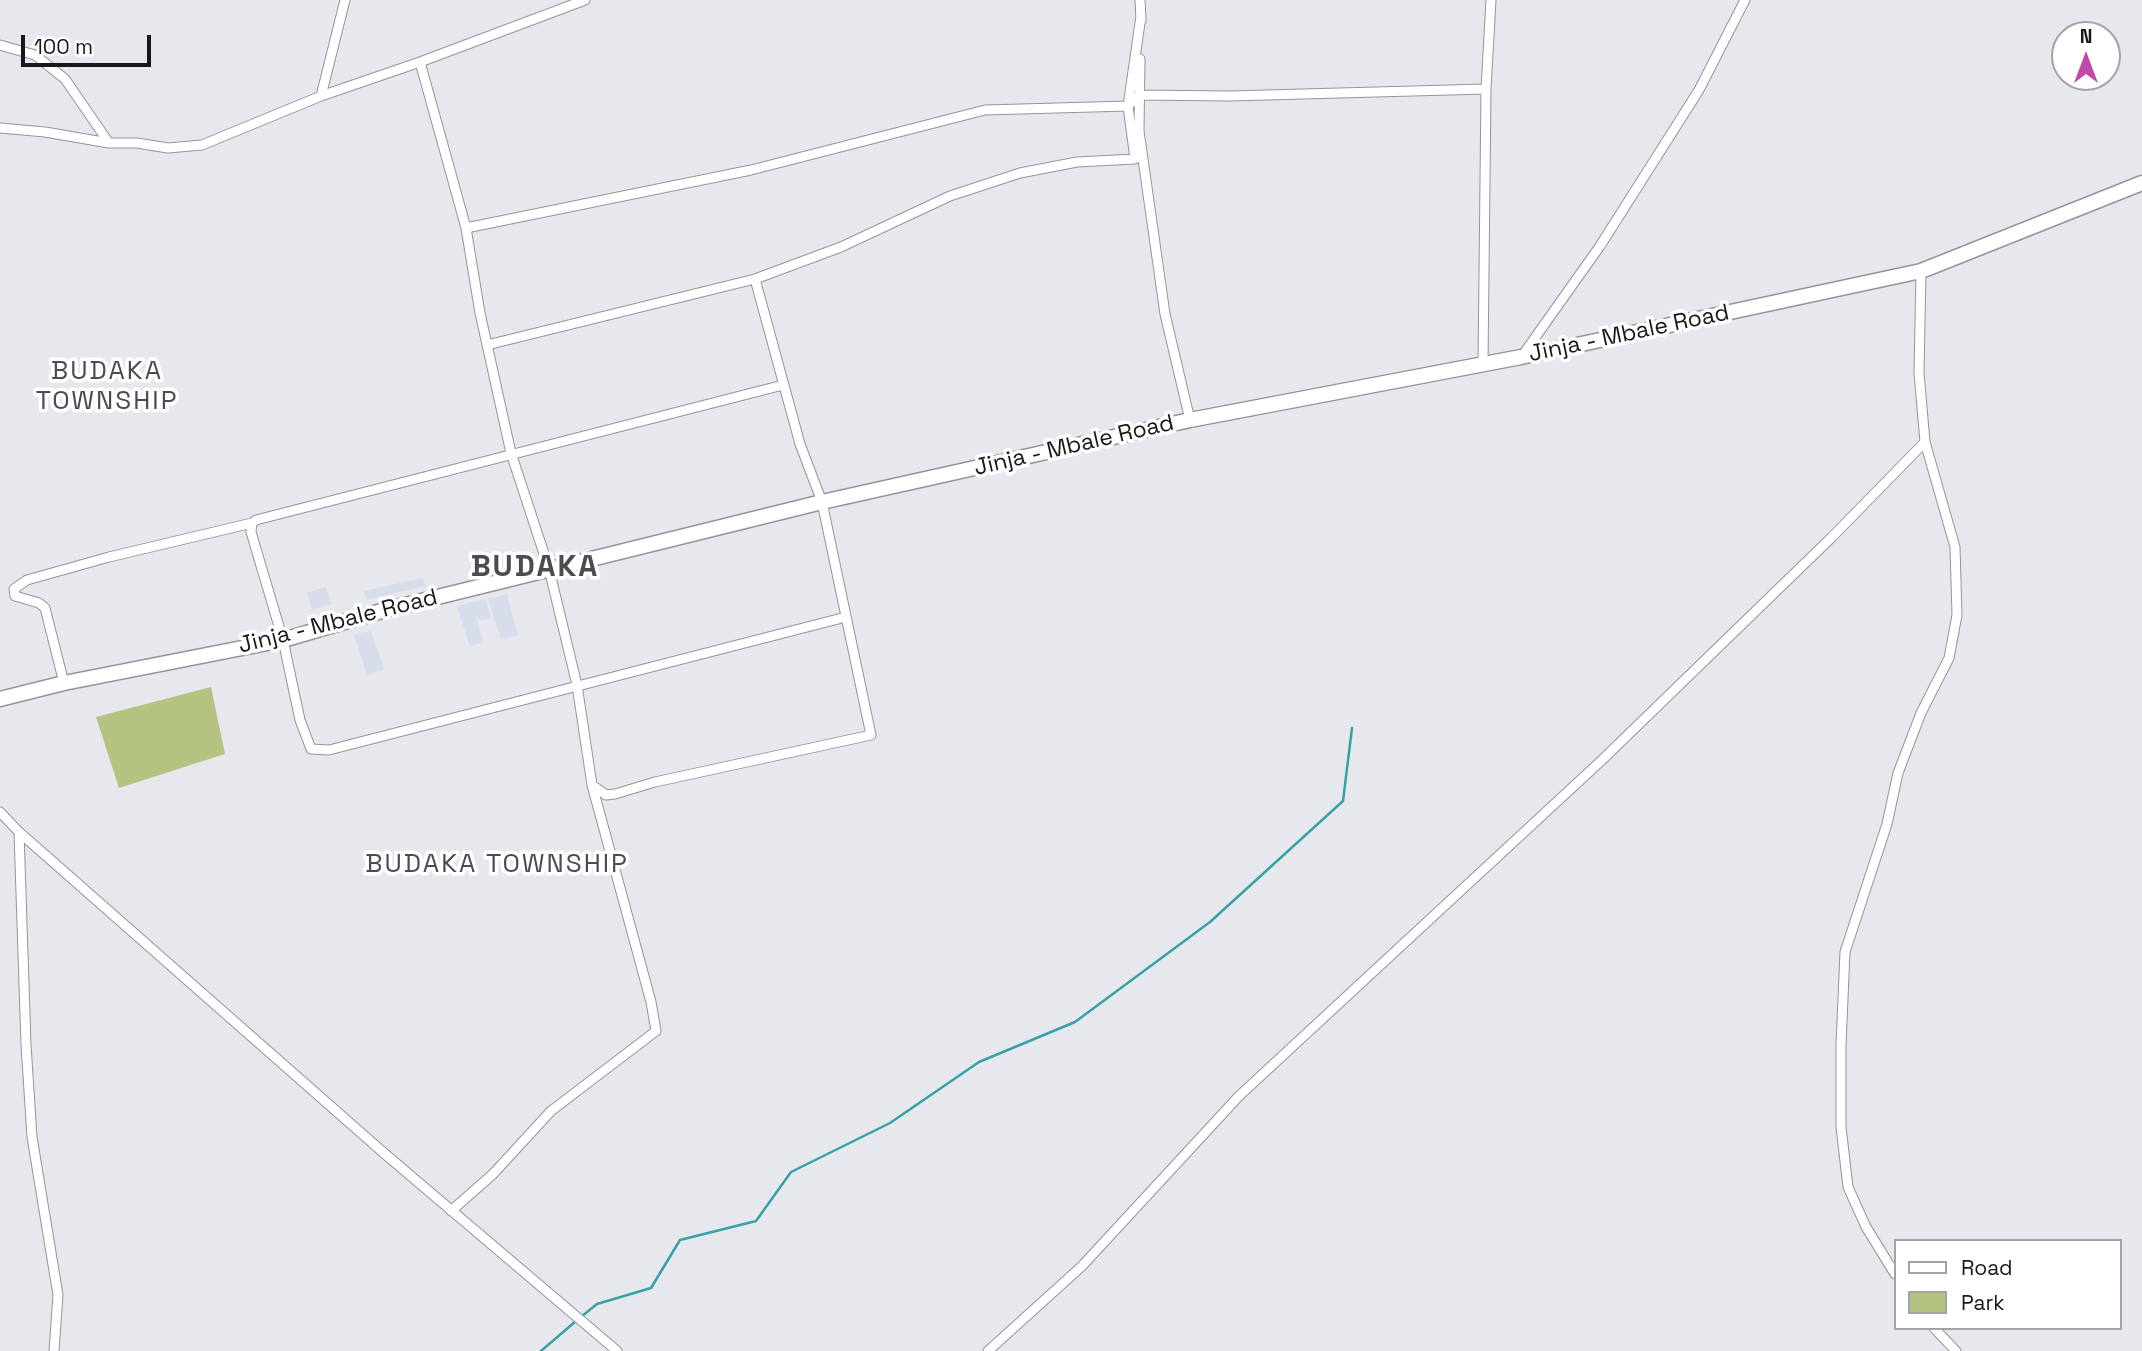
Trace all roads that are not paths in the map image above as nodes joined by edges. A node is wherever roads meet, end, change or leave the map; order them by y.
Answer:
1 (345, 0) edge
2 (585, 0) edge
3 (1140, 0) edge
4 (1491, 0) edge
5 (1745, 0) edge
6 (1141, 16) junction
7 (0, 45) edge
8 (420, 62) junction
9 (1486, 89) junction
10 (1139, 95) junction
11 (321, 96) junction
12 (1128, 106) junction
13 (0, 128) edge
14 (108, 143) junction
15 (2142, 183) edge
16 (466, 228) junction
17 (1922, 271) junction
18 (755, 279) junction
19 (487, 345) junction
20 (1521, 357) junction
21 (1483, 364) junction
22 (783, 385) junction
23 (1190, 420) junction
24 (1925, 442) junction
25 (511, 453) junction
26 (822, 502) junction
27 (252, 523) junction
28 (549, 569) junction
29 (846, 617) junction
30 (283, 640) junction
31 (64, 683) junction
32 (577, 685) junction
33 (0, 699) edge
34 (592, 785) junction
35 (0, 811) edge
36 (19, 832) junction
37 (451, 1211) junction
38 (1894, 1272) edge
39 (1936, 1330) edge
40 (54, 1351) edge
41 (617, 1351) edge
42 (988, 1351) edge
43 (1956, 1351) edge

1 - 11 street
2 - 8 street
3 - 6 street
4 - 9 street
5 - 20 street
6 - 10 street
6 - 12 street
7 - 14 street
8 - 11 street
8 - 16 street
9 - 10 street
9 - 21 street
10 - 12 street
10 - 23 street
11 - 14 street
12 - 16 street
12 - 18 street
13 - 14 street
15 - 17 main road, Jinja - Mbale Road
16 - 19 street
17 - 20 main road, Jinja - Mbale Road
17 - 24 street
18 - 19 street
18 - 22 street
19 - 25 street
20 - 21 main road, Jinja - Mbale Road
21 - 23 main road, Jinja - Mbale Road
22 - 25 street
22 - 26 street
23 - 26 main road, Jinja - Mbale Road
24 - 38 street
24 - 42 street
25 - 27 street
25 - 28 street
26 - 28 main road, Jinja - Mbale Road
26 - 29 street
27 - 30 street
27 - 31 street
28 - 30 main road, Jinja - Mbale Road
28 - 32 street
29 - 32 street
29 - 34 street
30 - 31 main road, Jinja - Mbale Road
30 - 32 street
31 - 33 main road, Jinja - Mbale Road
32 - 34 street
34 - 37 street
35 - 36 street
36 - 37 street
36 - 40 street
37 - 41 street
39 - 43 street

